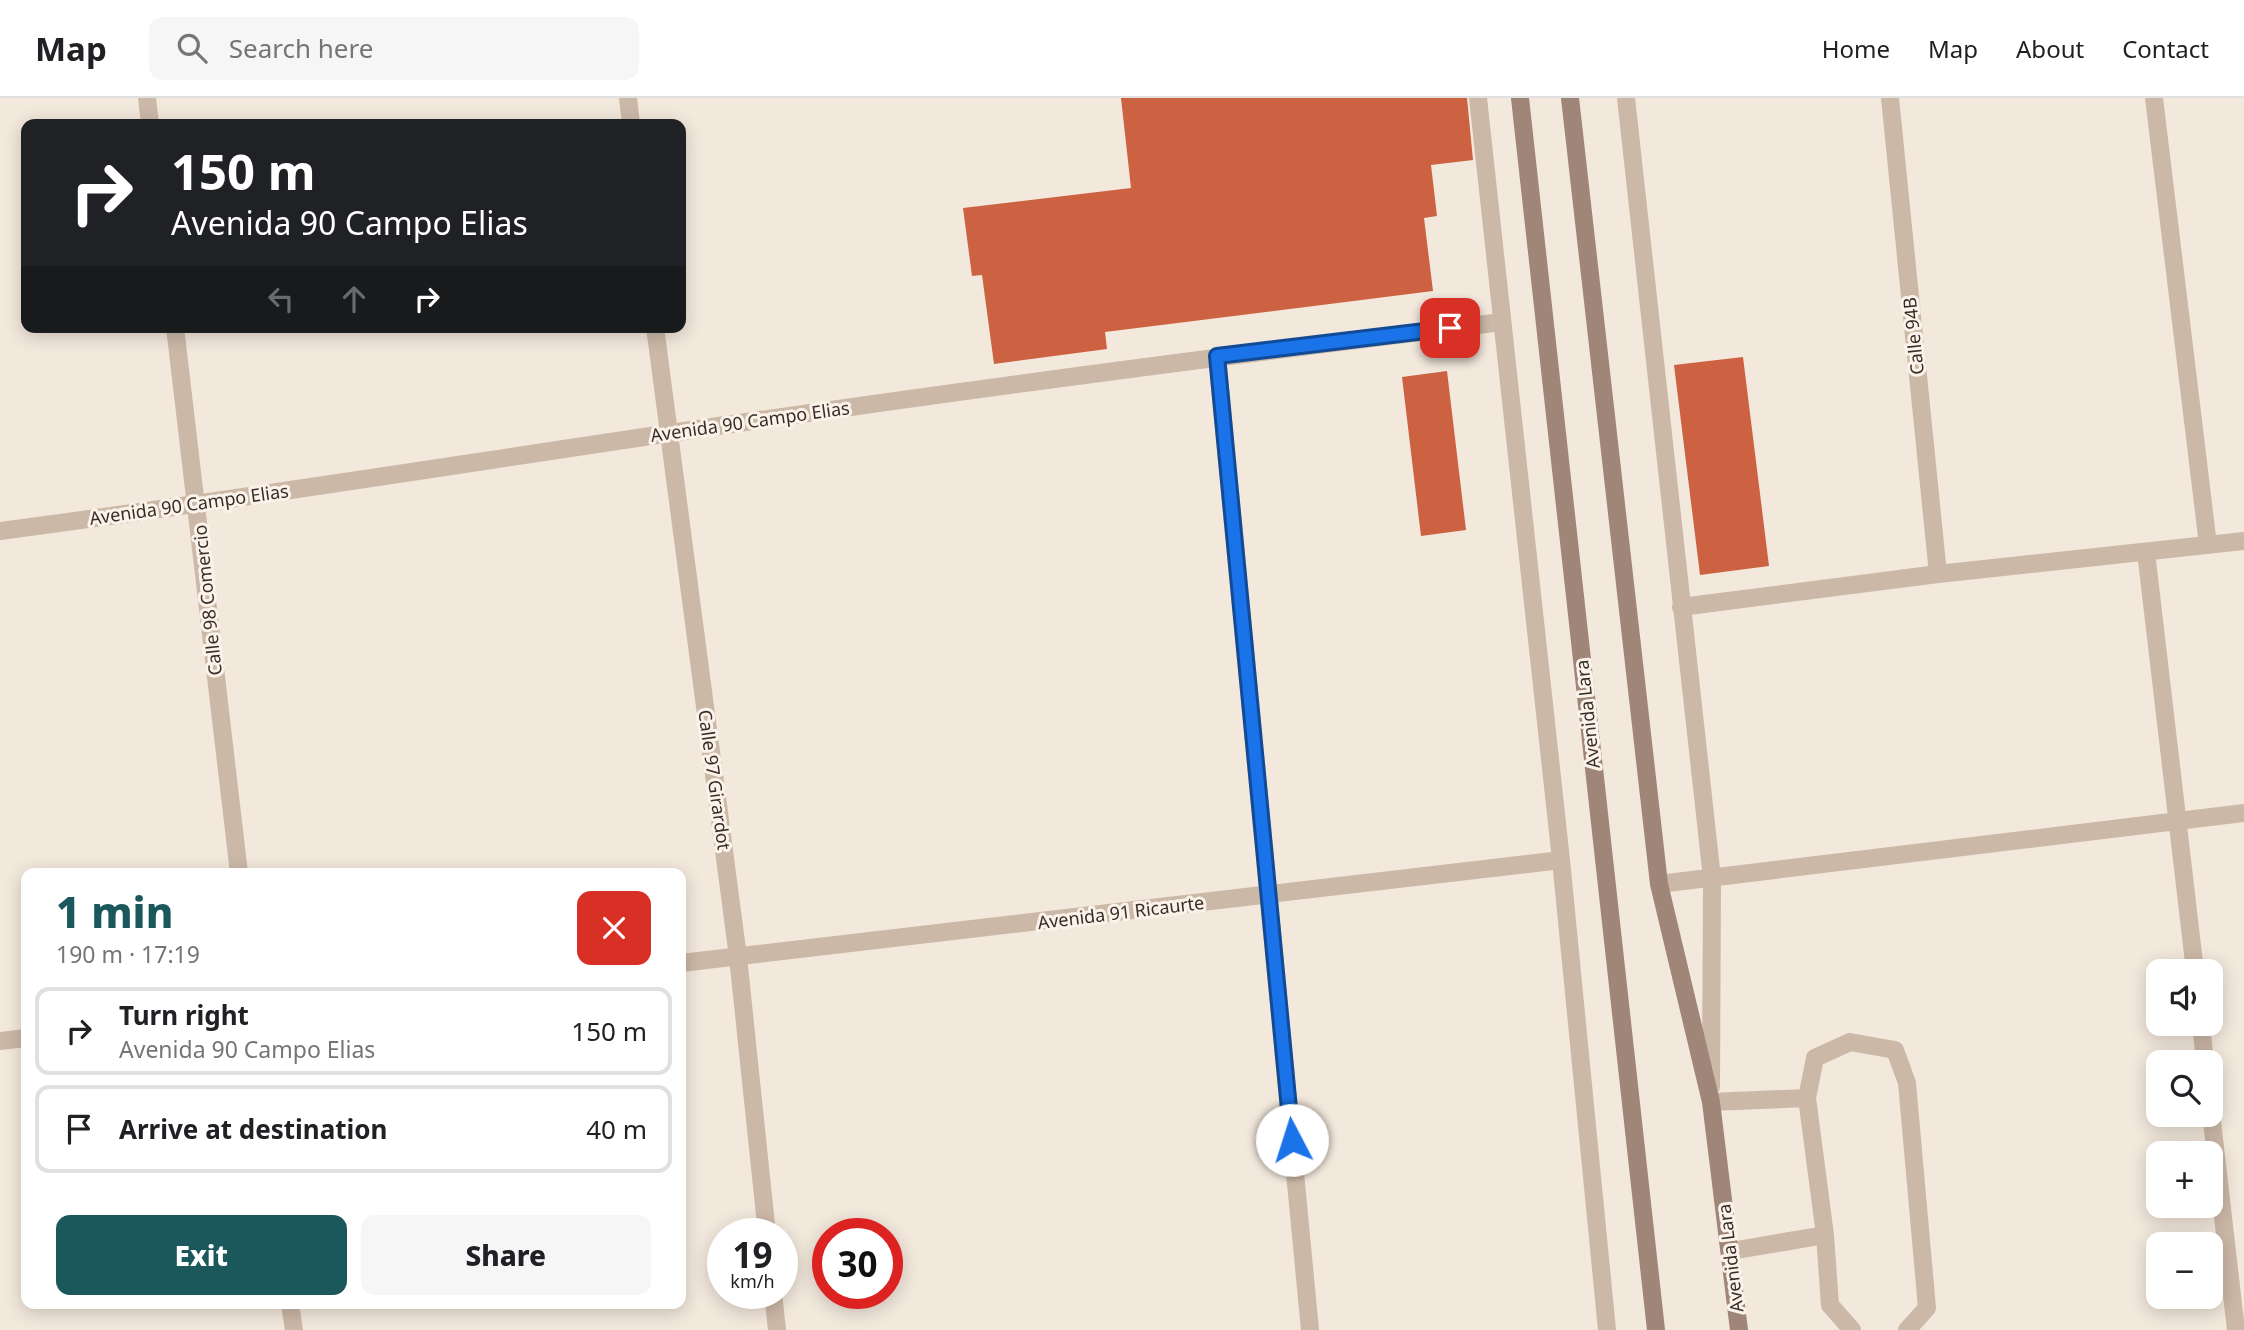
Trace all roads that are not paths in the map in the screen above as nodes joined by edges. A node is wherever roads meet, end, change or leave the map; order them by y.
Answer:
1 (147, 98) edge
2 (628, 98) edge
3 (1478, 98) edge
4 (1520, 98) edge
5 (1570, 98) edge
6 (1626, 98) edge
7 (1890, 98) edge
8 (2154, 98) edge
9 (149, 119) edge
10 (630, 119) edge
11 (1502, 322) junction
12 (176, 333) edge
13 (656, 333) edge
14 (1217, 356) junction
15 (667, 434) junction
16 (197, 505) junction
17 (0, 531) edge
18 (2244, 541) edge
19 (2208, 545) junction
20 (2146, 552) junction
21 (1938, 574) junction
22 (1681, 607) junction
23 (2244, 813) edge
24 (2177, 821) junction
25 (1561, 860) junction
26 (238, 868) edge
27 (1712, 878) junction
28 (1659, 884) junction
29 (1269, 896) junction
30 (738, 957) junction
31 (2194, 959) edge
32 (686, 962) edge
33 (21, 1039) edge
34 (0, 1041) edge
35 (1807, 1098) junction
36 (1711, 1102) junction
37 (2213, 1127) edge
38 (765, 1218) edge
39 (1825, 1236) junction
40 (1731, 1251) junction
41 (291, 1309) edge
42 (775, 1309) edge
43 (294, 1330) edge
44 (777, 1330) edge
45 (1310, 1330) edge
46 (1607, 1330) edge
47 (1656, 1330) edge
48 (1739, 1330) edge
49 (1852, 1330) edge
50 (1907, 1330) edge
51 (2236, 1330) edge

1 - 9 street
2 - 10 street
3 - 11 street
4 - 47 street, Avenida Lara
5 - 28 street, Avenida Lara
6 - 22 street, Avenida Lara
7 - 21 street, Calle 94B
8 - 19 street
11 - 14 street, Avenida 90 Campo Elias
11 - 25 street
12 - 16 street, Calle 98 Comercio
13 - 15 street, Calle 97 Girardot
14 - 15 street, Avenida 90 Campo Elias
14 - 29 street
15 - 16 street, Avenida 90 Campo Elias
15 - 30 street, Calle 97 Girardot
16 - 17 street, Avenida 90 Campo Elias
16 - 26 street, Calle 98 Comercio
18 - 19 street
19 - 20 street
20 - 21 street
20 - 24 street
21 - 22 street
22 - 27 street, Avenida Lara
23 - 24 street
24 - 27 street
24 - 31 street
25 - 29 street, Avenida 91 Ricaurte
25 - 46 street
27 - 28 street
27 - 36 street, Avenida Lara
28 - 36 street, Avenida Lara
29 - 30 street, Avenida 91 Ricaurte
29 - 45 street
30 - 32 street, Avenida 91 Ricaurte
30 - 38 street, Calle 97 Girardot
33 - 34 street
35 - 36 street
35 - 39 street
35 - 50 street
36 - 40 street, Avenida Lara
37 - 51 street
39 - 40 street
39 - 49 street
40 - 48 street, Avenida Lara
41 - 43 street
42 - 44 street

